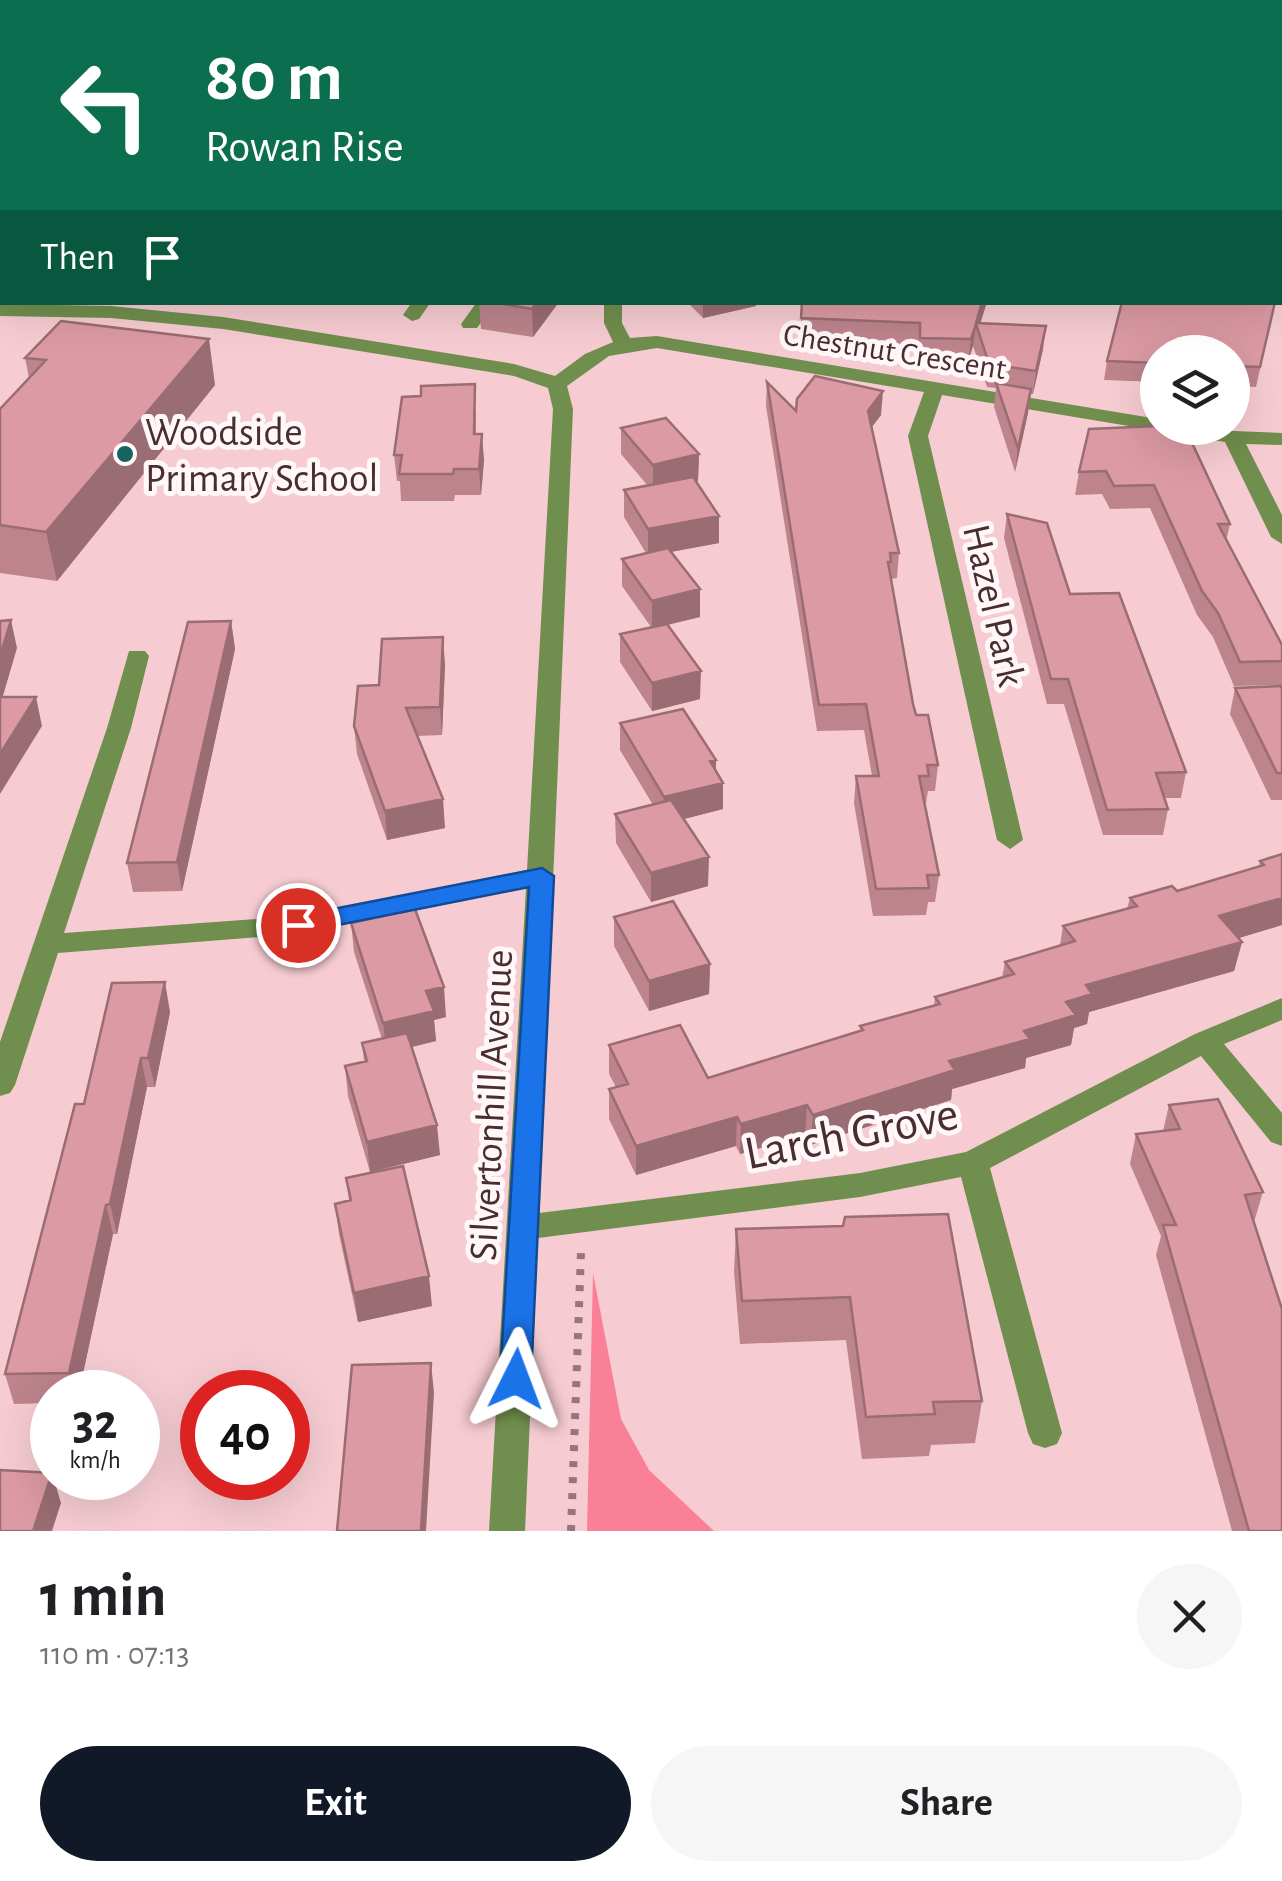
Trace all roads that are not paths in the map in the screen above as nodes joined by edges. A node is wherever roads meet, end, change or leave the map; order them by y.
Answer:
1 (485, 305) edge
2 (612, 305) edge
3 (0, 310) edge
4 (470, 324) dead end
5 (622, 342) junction
6 (557, 385) junction
7 (935, 388) junction
8 (1140, 422) edge
9 (1250, 438) edge
10 (1282, 439) edge
11 (1236, 445) edge
12 (1282, 536) edge
13 (137, 656) dead end
14 (1010, 840) dead end
15 (542, 876) junction
16 (48, 944) junction
17 (1282, 1008) edge
18 (1205, 1041) junction
19 (0, 1085) edge
20 (1282, 1134) edge
21 (973, 1162) junction
22 (524, 1226) junction
23 (1045, 1433) dead end
24 (507, 1531) edge

1 - 4 street
2 - 5 street
3 - 6 street
5 - 6 street
5 - 7 street, Chestnut Crescent
6 - 15 street, Silvertonhill Avenue
7 - 8 street, Chestnut Crescent
7 - 14 street, Hazel Park
9 - 10 street
11 - 12 street
13 - 16 street
15 - 16 street
15 - 22 street, Silvertonhill Avenue
16 - 19 street
17 - 18 street, Larch Grove
18 - 20 street
18 - 21 street, Larch Grove
21 - 22 street, Larch Grove
21 - 23 street
22 - 24 street, Silvertonhill Avenue

